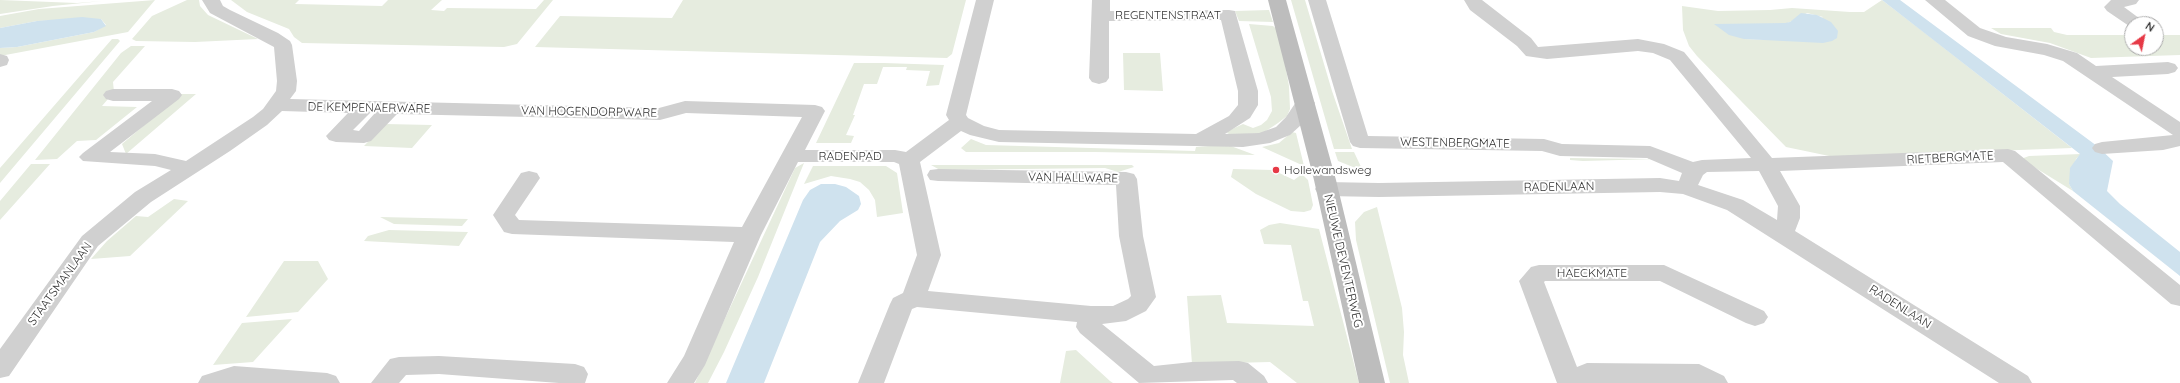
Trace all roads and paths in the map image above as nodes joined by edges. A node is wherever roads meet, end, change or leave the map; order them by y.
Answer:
1 (211, 0) edge
2 (984, 0) edge
3 (1277, 0) edge
4 (1317, 0) edge
5 (1473, 0) edge
6 (1934, 0) edge
7 (2130, 0) edge
8 (1101, 8) edge
9 (2127, 16) edge
10 (2168, 68) dead end
11 (2095, 72) junction
12 (1099, 78) dead end
13 (114, 95) dead end
14 (1305, 103) junction
15 (276, 106) junction
16 (365, 107) junction
17 (391, 108) junction
18 (461, 110) joint
19 (960, 122) junction
20 (2180, 131) edge
21 (1201, 140) junction
22 (2180, 140) edge
23 (2102, 148) dead end
24 (790, 156) junction
25 (909, 160) junction
26 (1766, 165) junction
27 (190, 168) junction
28 (938, 175) dead end
29 (529, 178) dead end
30 (1690, 180) junction
31 (1326, 189) junction
32 (1782, 233) junction
33 (749, 236) junction
34 (913, 298) junction
35 (2180, 298) edge
36 (1091, 315) junction
37 (1755, 317) dead end
38 (0, 368) edge
39 (223, 380) edge
40 (327, 383) edge
41 (384, 383) edge
42 (572, 383) edge
43 (680, 383) edge
44 (871, 383) edge
45 (1255, 383) edge
46 (1372, 383) edge
47 (1570, 383) edge
48 (1581, 383) edge
49 (1716, 383) edge
50 (2019, 383) edge

1 - 15 street, STAATSMANLAAN
2 - 19 street
3 - 14 main road, NIEUWE DEVENTERWEG
4 - 30 street, WESTENBERGMATE
5 - 26 street
6 - 11 street
7 - 9 street
8 - 12 street, REGENTENSTRAAT
8 - 21 street, REGENTENSTRAAT
10 - 11 street
11 - 20 street
13 - 27 street
14 - 21 street
14 - 31 main road, NIEUWE DEVENTERWEG
15 - 16 street, DE KEMPENAERWARE
15 - 27 street, STAATSMANLAAN
16 - 17 street, DE KEMPENAERWARE
16 - 17 street
17 - 18 street, DE KEMPENAERWARE
18 - 24 street, VAN HOGENDORPWARE
19 - 21 street
19 - 25 street
22 - 23 street
24 - 25 street, RADENPAD
24 - 33 street, VAN HOGENDORPWARE
25 - 34 street
26 - 30 street
26 - 32 street
26 - 35 street, RIETBERGMATE
27 - 38 street, STAATSMANLAAN
28 - 36 street, VAN HALLWARE
29 - 33 street
30 - 31 street, RADENLAAN
30 - 32 street, RADENLAAN
31 - 46 main road, NIEUWE DEVENTERWEG
32 - 50 street, RADENLAAN
33 - 43 street, VAN HOGENDORPWARE
34 - 36 street, VAN HALLWARE
34 - 44 street
36 - 45 street
37 - 47 street, HAECKMATE
39 - 40 street
41 - 42 street
48 - 49 street

